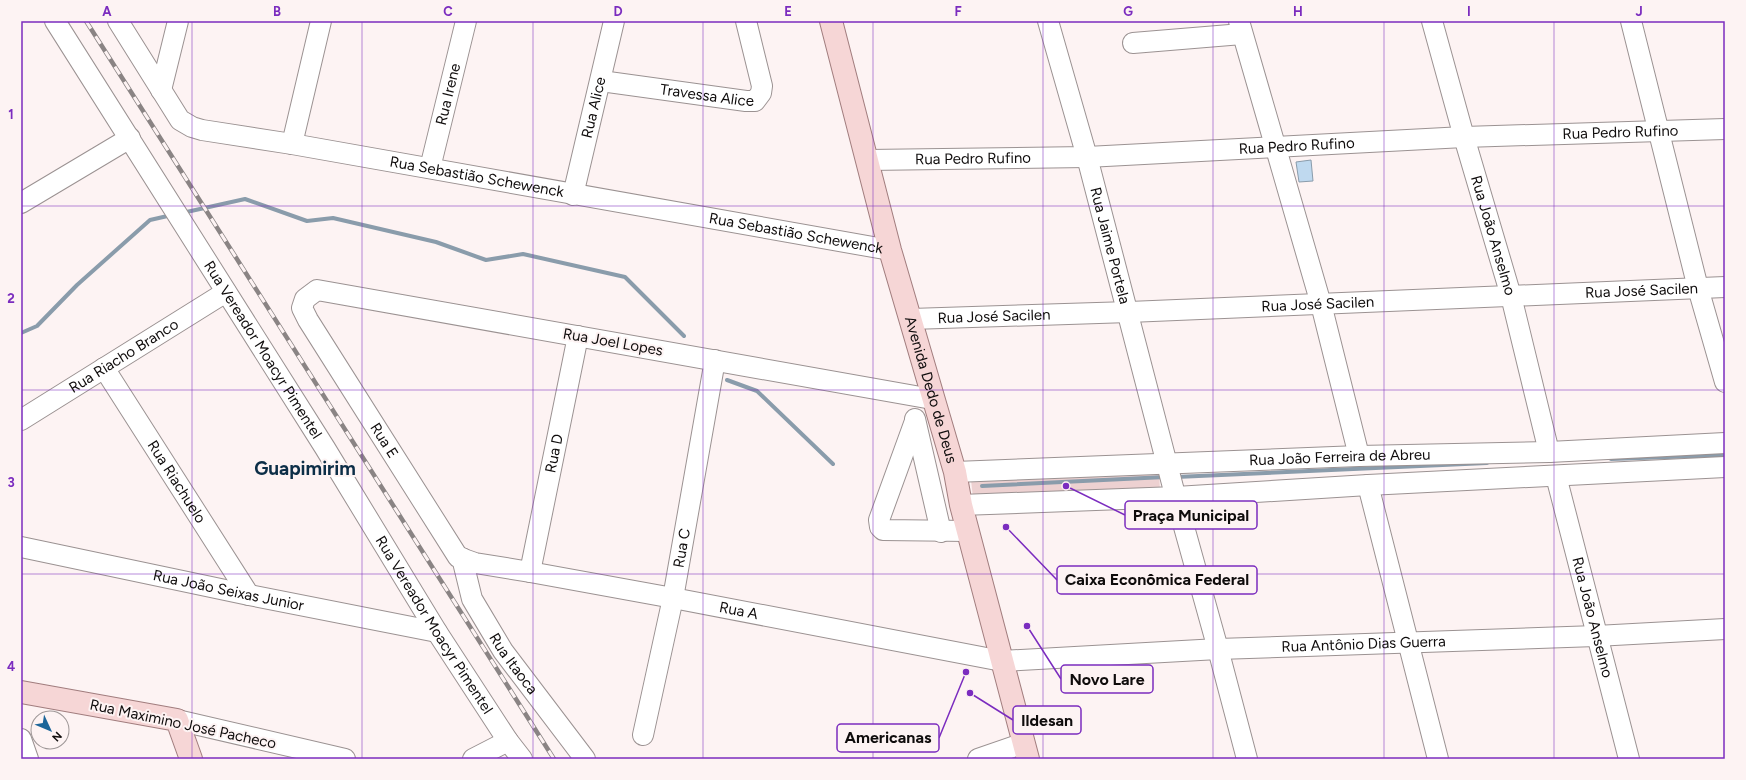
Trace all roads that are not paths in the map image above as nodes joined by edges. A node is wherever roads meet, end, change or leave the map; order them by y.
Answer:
1 (55, 21) edge
2 (118, 21) edge
3 (178, 21) edge
4 (321, 21) edge
5 (466, 21) edge
6 (614, 21) edge
7 (746, 21) edge
8 (831, 21) edge
9 (1048, 21) edge
10 (1432, 21) edge
11 (1631, 21) edge
12 (1241, 28) edge
13 (1133, 43) dead end
14 (601, 81) junction
15 (161, 90) junction
16 (1725, 130) edge
17 (1658, 131) junction
18 (1464, 137) junction
19 (130, 138) junction
20 (292, 144) junction
21 (1275, 148) junction
22 (1087, 156) junction
23 (868, 160) junction
24 (430, 168) junction
25 (573, 195) junction
26 (21, 203) edge
27 (890, 250) junction
28 (1725, 287) edge
29 (1698, 288) junction
30 (226, 292) junction
31 (1511, 296) junction
32 (1321, 304) junction
33 (302, 308) joint
34 (1128, 312) junction
35 (911, 319) junction
36 (578, 336) junction
37 (715, 360) junction
38 (104, 368) junction
39 (1725, 382) edge
40 (909, 395) junction
41 (932, 399) junction
42 (21, 420) edge
43 (915, 421) junction
44 (1725, 443) edge
45 (1548, 452) junction
46 (1359, 456) junction
47 (1168, 467) junction
48 (1725, 467) edge
49 (955, 472) junction
50 (1556, 476) junction
51 (1368, 485) junction
52 (1175, 494) junction
53 (961, 505) junction
54 (941, 532) junction
55 (968, 532) junction
56 (21, 547) edge
57 (468, 561) junction
58 (530, 572) junction
59 (249, 595) junction
60 (672, 598) junction
61 (1725, 629) edge
62 (437, 632) junction
63 (1596, 636) junction
64 (1409, 641) junction
65 (1218, 648) junction
66 (1002, 661) junction
67 (21, 692) edge
68 (177, 720) junction
69 (643, 735) dead end
70 (21, 739) edge
71 (508, 741) junction
72 (1026, 751) edge
73 (28, 759) edge
74 (191, 759) edge
75 (345, 759) edge
76 (473, 759) edge
77 (522, 759) edge
78 (585, 759) edge
79 (978, 759) edge
80 (1247, 759) edge
81 (1438, 759) edge
82 (1629, 759) edge

1 - 19 street, Rua Vereador Moacyr Pimentel
2 - 15 street, Rua Sebastião Schewenck
3 - 15 street
4 - 20 street
5 - 24 street, Rua Irene
6 - 14 street, Rua Alice
7 - 14 street, Travessa Alice
8 - 23 main road, Avenida Dedo de Deus
9 - 22 street, Rua Jaime Portela
10 - 18 street, Rua João Anselmo
11 - 17 street
12 - 13 street
12 - 21 street
14 - 25 street, Rua Alice
15 - 20 street, Rua Sebastião Schewenck
16 - 17 street, Rua Pedro Rufino
17 - 18 street, Rua Pedro Rufino
17 - 29 street
18 - 21 street, Rua Pedro Rufino
18 - 31 street, Rua João Anselmo
19 - 26 street
19 - 30 street, Rua Vereador Moacyr Pimentel
20 - 24 street, Rua Sebastião Schewenck
21 - 22 street, Rua Pedro Rufino
21 - 32 street
22 - 23 street, Rua Pedro Rufino
22 - 34 street, Rua Jaime Portela
23 - 27 main road, Avenida Dedo de Deus
24 - 25 street, Rua Sebastião Schewenck
25 - 27 street, Rua Sebastião Schewenck
27 - 35 main road, Avenida Dedo de Deus
28 - 29 street, Rua José Sacilen
29 - 31 street, Rua José Sacilen
29 - 39 street
30 - 38 street, Rua Riacho Branco
30 - 62 street, Rua Vereador Moacyr Pimentel
31 - 32 street, Rua José Sacilen
31 - 45 street, Rua João Anselmo
32 - 34 street, Rua José Sacilen
32 - 46 street
33 - 36 street, Rua Joel Lopes
33 - 57 street, Rua E
34 - 35 street, Rua José Sacilen
34 - 47 street, Rua Jaime Portela
35 - 41 main road, Avenida Dedo de Deus
36 - 37 street, Rua Joel Lopes
36 - 58 street, Rua D
37 - 40 street, Rua Joel Lopes
37 - 60 street, Rua C
38 - 42 street, Rua Riacho Branco
38 - 59 street, Rua Riachuelo
40 - 41 street, Rua Joel Lopes
40 - 43 street
41 - 49 main road, Avenida Dedo de Deus
43 - 54 street
43 - 54 street
44 - 45 street, Rua João Ferreira de Abreu
45 - 46 street, Rua João Ferreira de Abreu
46 - 47 street, Rua João Ferreira de Abreu
47 - 49 street, Rua João Ferreira de Abreu
47 - 52 street, Rua Jaime Portela
48 - 50 street, Rua João Ferreira de Abreu
49 - 53 main road, Avenida Dedo de Deus
50 - 51 street, Rua João Ferreira de Abreu
50 - 63 street, Rua João Anselmo
51 - 52 street, Rua João Ferreira de Abreu
51 - 64 street
52 - 53 street, Rua João Ferreira de Abreu
52 - 65 street, Rua Jaime Portela
53 - 55 main road, Avenida Dedo de Deus
54 - 55 street
55 - 66 main road, Avenida Dedo de Deus
56 - 59 street, Rua João Seixas Junior
57 - 58 street, Rua A
57 - 78 street, Rua Itaoca
58 - 60 street, Rua A
59 - 62 street, Rua João Seixas Junior
60 - 66 street, Rua A
60 - 69 street, Rua C
61 - 63 street, Rua Antônio Dias Guerra
62 - 71 street, Rua Vereador Moacyr Pimentel
63 - 64 street, Rua Antônio Dias Guerra
63 - 82 street, Rua João Anselmo
64 - 65 street, Rua Antônio Dias Guerra
64 - 81 street
65 - 66 street, Rua Antônio Dias Guerra
65 - 80 street, Rua Jaime Portela
66 - 72 main road, Avenida Dedo de Deus
67 - 68 main road, Rua Maximino José Pacheco
68 - 74 main road
68 - 75 street, Rua Maximino José Pacheco
70 - 73 street
71 - 76 street
71 - 77 street, Rua Vereador Moacyr Pimentel
72 - 79 street

